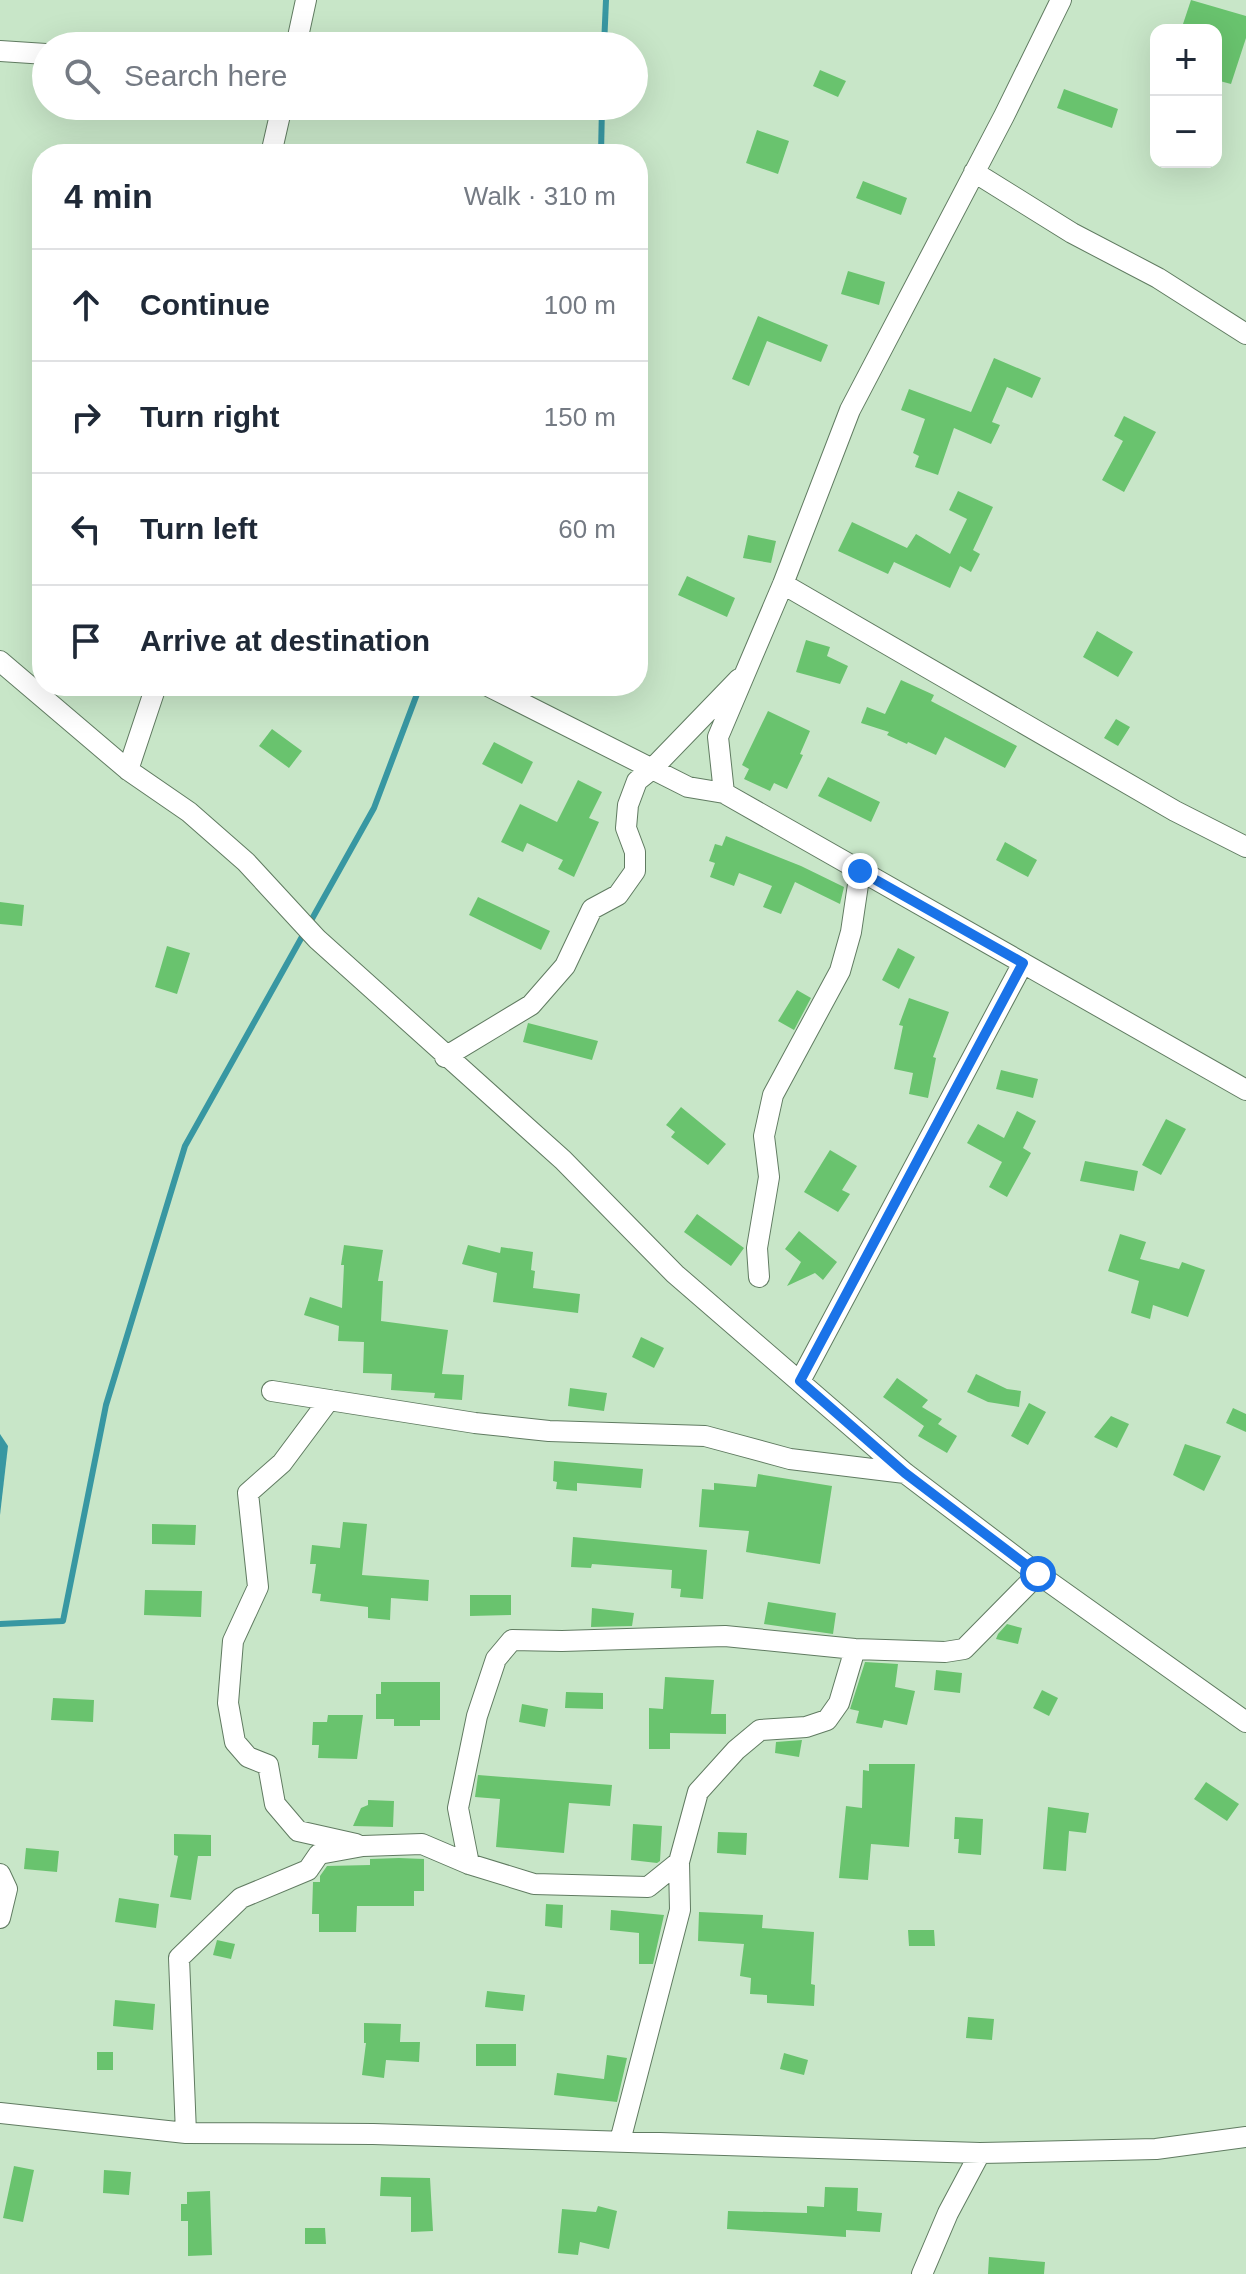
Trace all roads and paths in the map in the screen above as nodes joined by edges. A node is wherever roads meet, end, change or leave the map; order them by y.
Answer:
1 (306, 0) edge
2 (1061, 0) edge
3 (299, 32) edge
4 (0, 51) edge
5 (32, 53) edge
6 (279, 120) edge
7 (273, 144) edge
8 (974, 172) junction
9 (1246, 334) edge
10 (783, 584) junction
11 (0, 661) edge
12 (746, 673) junction
13 (32, 688) edge
14 (41, 696) edge
15 (153, 696) edge
16 (508, 696) edge
17 (652, 769) junction
18 (128, 770) junction
19 (724, 793) junction
20 (1246, 847) edge
21 (860, 871) junction
22 (1023, 963) junction
23 (445, 1057) junction
24 (1246, 1090) edge
25 (759, 1277) dead end
26 (800, 1381) junction
27 (272, 1391) dead end
28 (329, 1400) junction
29 (905, 1473) junction
30 (1038, 1574) junction
31 (855, 1649) junction
32 (1244, 1715) edge
33 (363, 1846) junction
34 (679, 1862) junction
35 (469, 1864) junction
36 (0, 1874) edge
37 (0, 1918) edge
38 (0, 2113) edge
39 (186, 2133) junction
40 (1246, 2137) edge
41 (620, 2141) junction
42 (980, 2153) junction
43 (922, 2274) edge

1 - 3 street
2 - 8 street
4 - 5 street
6 - 7 street
8 - 9 street
8 - 10 street
10 - 12 street
10 - 20 street
11 - 13 street
12 - 17 street
12 - 19 street
14 - 18 street
15 - 18 street
16 - 17 street
17 - 19 street
17 - 23 street
18 - 23 street
19 - 21 street
21 - 22 street
21 - 25 street
22 - 24 street
22 - 26 street
23 - 26 street
26 - 29 street
27 - 28 street
28 - 29 street
28 - 33 street
29 - 30 street
30 - 31 street
30 - 32 street
31 - 34 street
31 - 35 street
33 - 35 street
33 - 39 street
34 - 35 street
34 - 41 street
36 - 37 street
38 - 39 street
39 - 41 street
40 - 42 street
41 - 42 street
42 - 43 street

